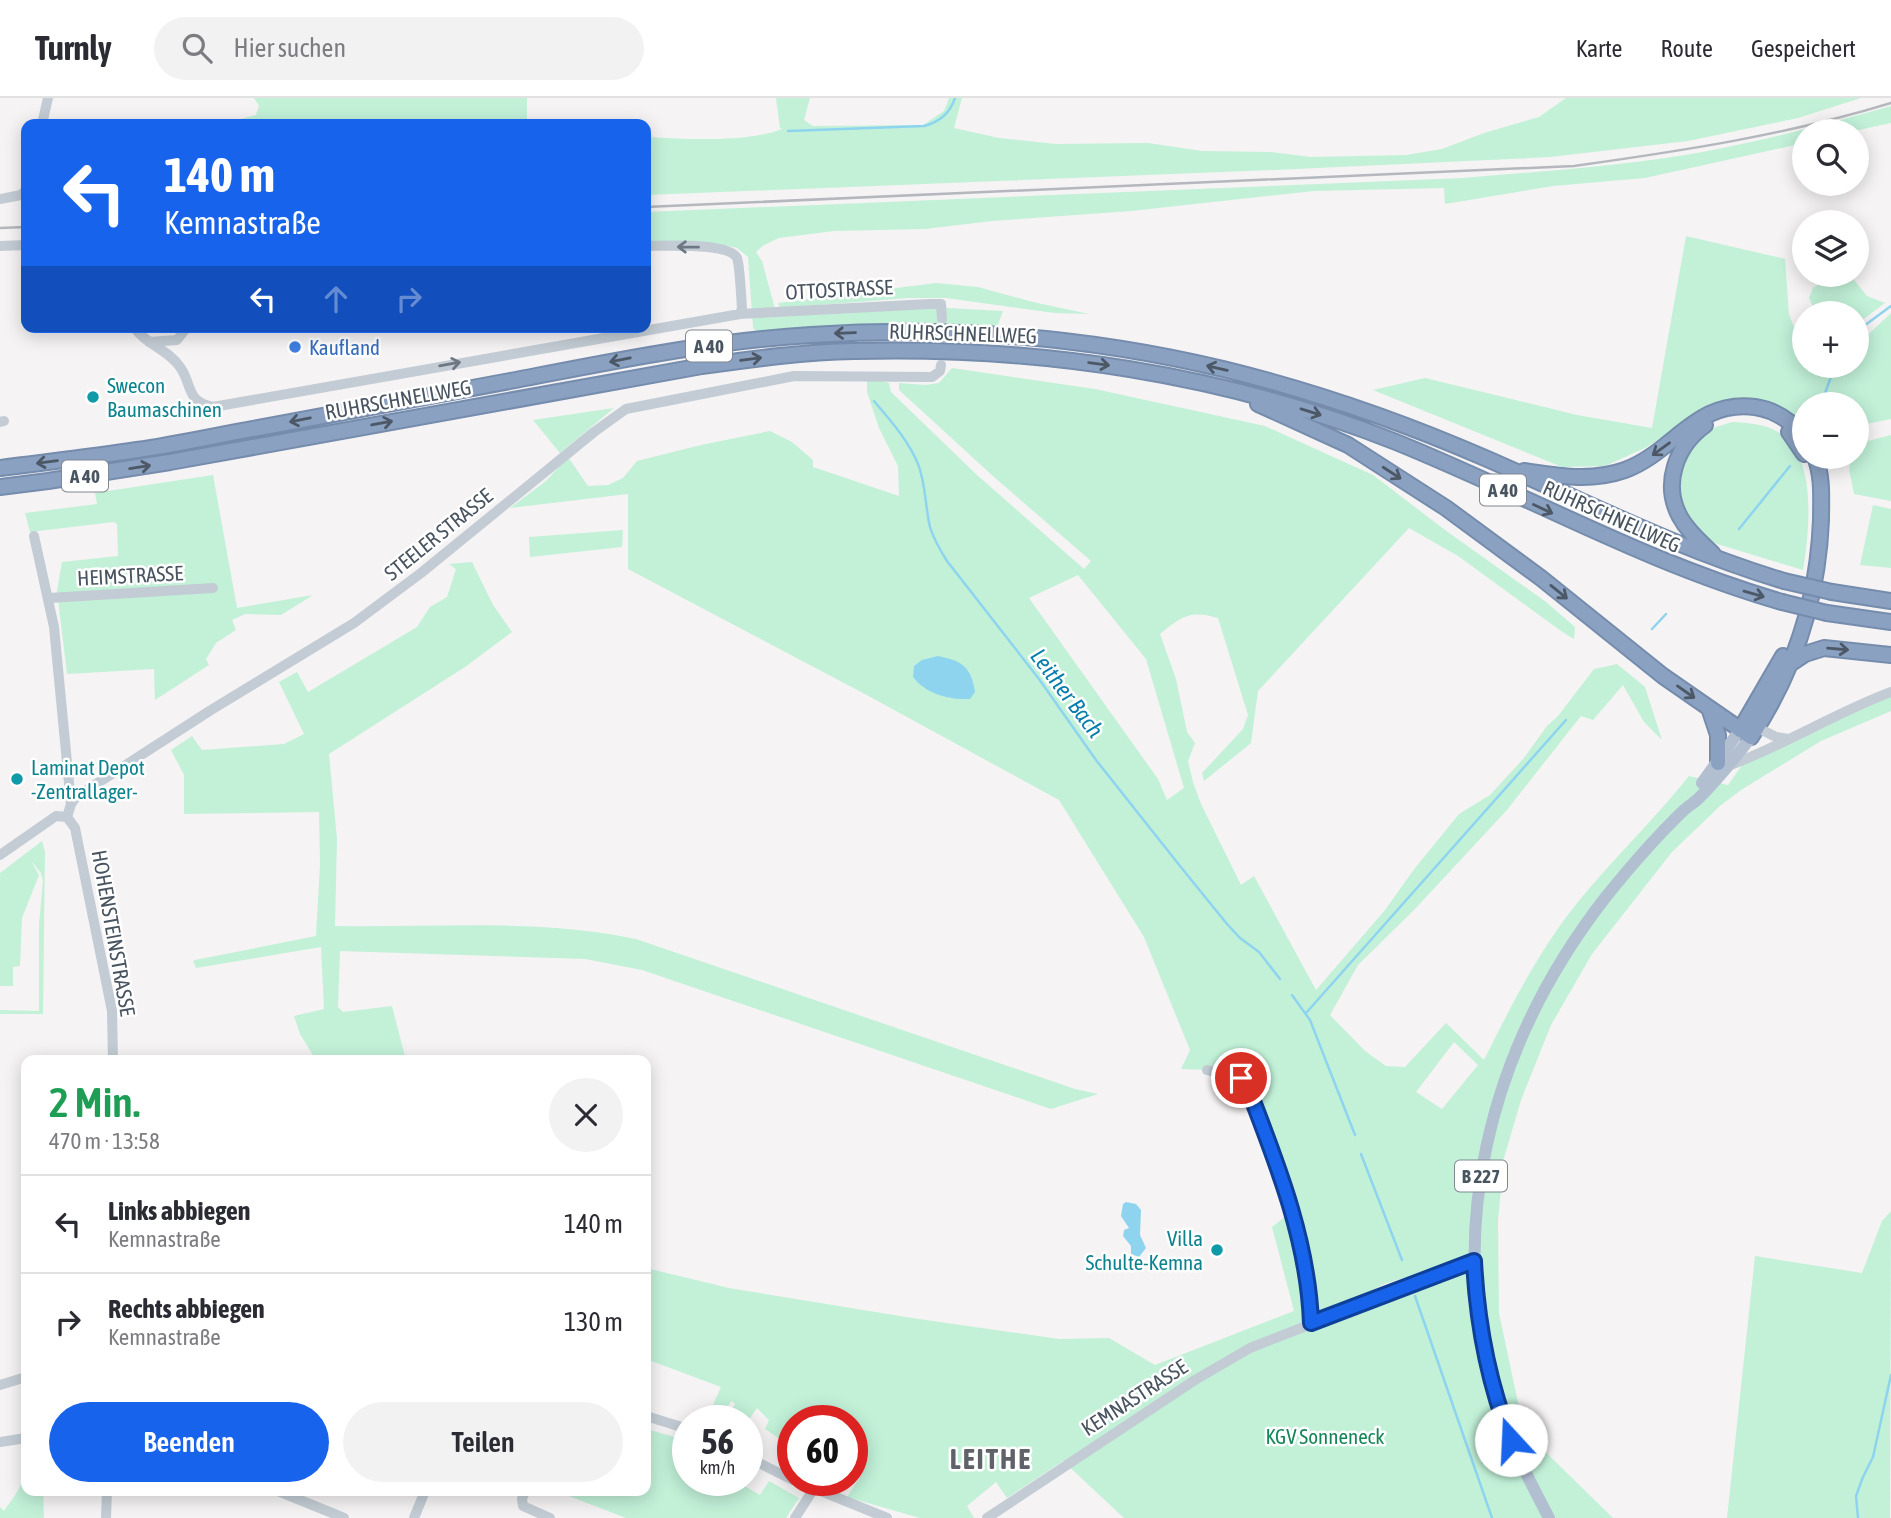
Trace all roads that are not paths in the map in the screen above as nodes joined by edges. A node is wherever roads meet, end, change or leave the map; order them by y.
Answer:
1 (48, 98) edge
2 (43, 119) edge
3 (21, 194) edge
4 (0, 200) edge
5 (0, 246) edge
6 (21, 246) edge
7 (651, 246) edge
8 (740, 314) junction
9 (942, 319) dead end
10 (651, 329) edge
11 (138, 333) edge
12 (182, 333) edge
13 (626, 333) edge
14 (148, 341) junction
15 (941, 365) dead end
16 (1221, 388) junction
17 (1792, 424) edge
18 (1792, 436) edge
19 (0, 468) edge
20 (1510, 469) junction
21 (1809, 469) edge
22 (1817, 469) edge
23 (0, 486) edge
24 (34, 536) dead end
25 (1719, 560) junction
26 (213, 588) dead end
27 (49, 598) junction
28 (1891, 601) edge
29 (1891, 622) edge
30 (1891, 655) edge
31 (1789, 665) junction
32 (1891, 692) edge
33 (1709, 708) junction
34 (1749, 729) junction
35 (1789, 739) junction
36 (1773, 748) junction
37 (1723, 765) junction
38 (71, 804) junction
39 (67, 817) junction
40 (0, 855) edge
41 (113, 1055) edge
42 (1208, 1070) dead end
43 (1474, 1261) junction
44 (1311, 1323) junction
45 (21, 1379) edge
46 (0, 1385) edge
47 (651, 1418) edge
48 (672, 1424) edge
49 (21, 1439) edge
50 (0, 1442) edge
51 (107, 1496) edge
52 (290, 1496) edge
53 (423, 1496) edge
54 (523, 1496) edge
55 (809, 1496) edge
56 (829, 1496) edge
57 (106, 1518) edge
58 (344, 1518) edge
59 (414, 1518) edge
60 (550, 1518) edge
61 (795, 1518) edge
62 (887, 1518) edge
63 (987, 1518) edge
64 (1549, 1518) edge

1 - 2 street
3 - 4 street
5 - 6 street
8 -> 7 street
8 - 9 street, OTTOSTRASSE
10 -> 8 street, OTTOSTRASSE
11 - 14 street, OTTOSTRASSE
12 - 14 street
14 -> 13 street, OTTOSTRASSE
15 - 38 street, STEELER STRASSE
23 -> 16 highway, RUHRSCHNELLWEG / A 40
16 -> 29 highway, RUHRSCHNELLWEG / A 40, bridge
16 -> 33 highway
17 -> 20 highway
18 - 25 highway
20 -> 19 highway, RUHRSCHNELLWEG / A 40
20 - 25 highway, RUHRSCHNELLWEG / A 40
21 - 34 highway
22 - 31 highway
24 - 27 street
25 - 28 highway, RUHRSCHNELLWEG / A 40, bridge
26 - 27 street, HEIMSTRASSE
27 - 38 street
31 -> 30 highway
31 - 34 highway
32 - 35 street
33 - 34 highway
33 - 37 highway
34 - 35 street
34 - 36 street
34 - 37 main road, B 227
35 - 36 street
36 - 37 street
37 - 43 main road, B 227
38 - 39 street
39 - 40 street
39 - 41 street, HOHENSTEINSTRASSE
42 - 44 street
43 - 44 street, KEMNASTRASSE
43 - 64 main road, B 227
44 - 63 street, KEMNASTRASSE
45 - 46 street
47 - 48 street
49 - 50 street
51 - 57 street
52 - 58 street
53 - 59 street
54 - 60 street
55 - 61 street
56 - 62 street

